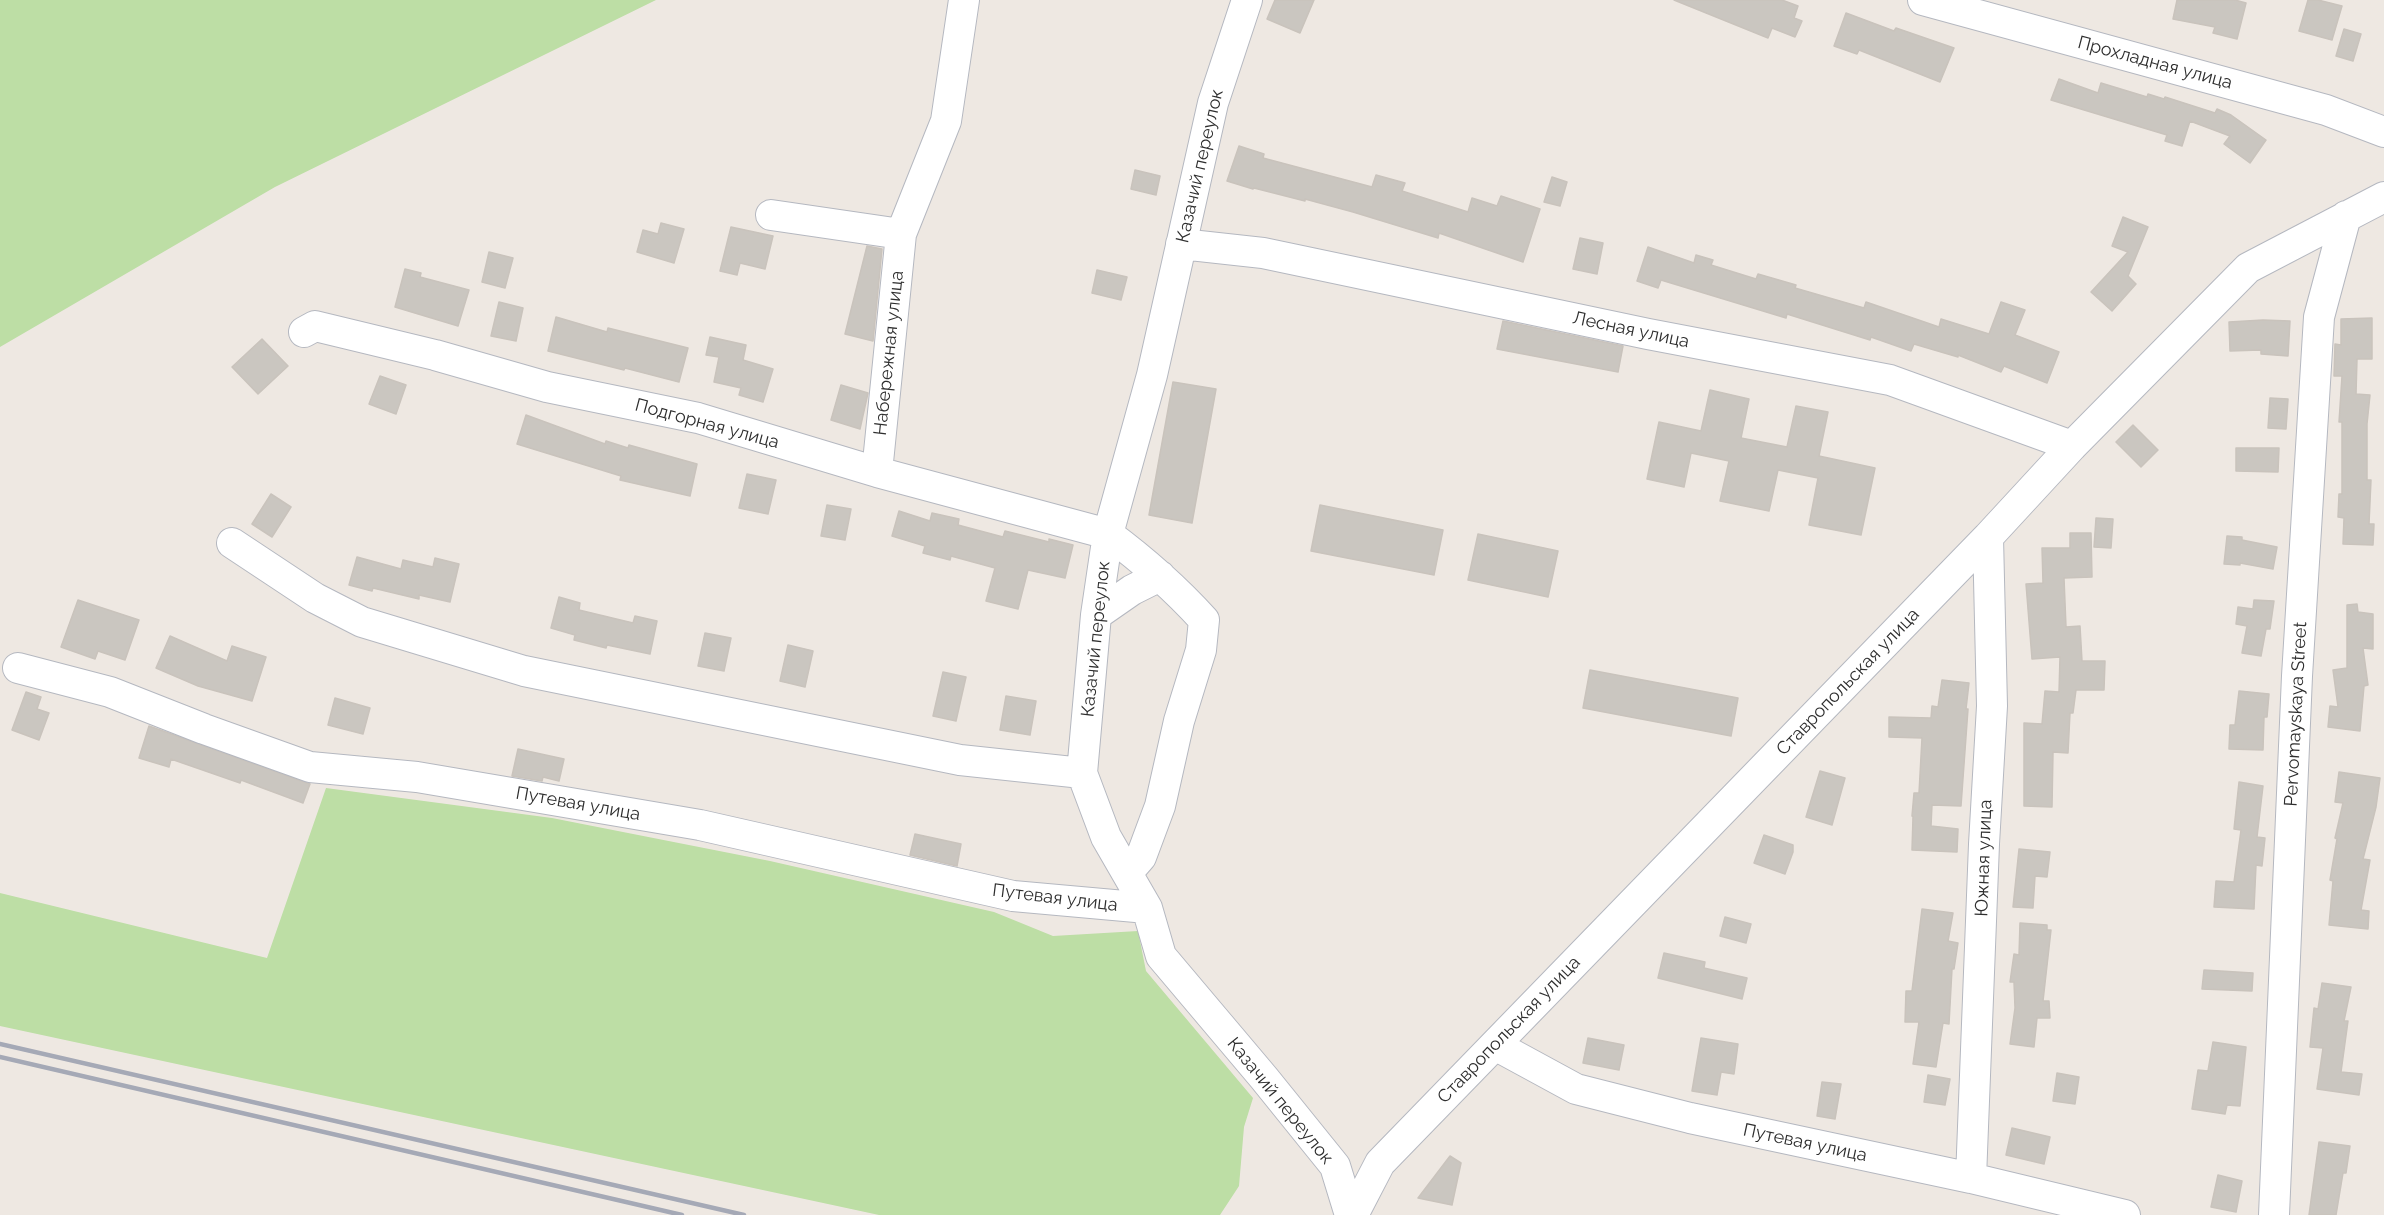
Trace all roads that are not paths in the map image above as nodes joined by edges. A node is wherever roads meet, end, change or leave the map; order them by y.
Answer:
1 (964, 0) edge
2 (1247, 0) edge
3 (1923, 0) edge
4 (2384, 132) edge
5 (2384, 197) edge
6 (771, 214) dead end
7 (2346, 216) junction
8 (901, 234) junction
9 (1181, 244) junction
10 (304, 332) dead end
11 (2072, 446) junction
12 (877, 472) junction
13 (1108, 534) junction
14 (1988, 537) junction
15 (232, 543) dead end
16 (1160, 576) junction
17 (1096, 615) junction
18 (18, 668) dead end
19 (1082, 773) junction
20 (1128, 872) junction
21 (1148, 908) junction
22 (1495, 1045) junction
23 (1971, 1178) junction
24 (1352, 1215) edge
25 (2125, 1215) edge
26 (2274, 1215) edge

1 - 8 street, Набережная улица
2 - 9 street, Казачий переулок
3 - 4 street, Прохладная улица
5 - 7 street, Ставропольская улица
6 - 8 street
7 - 11 street, Ставропольская улица
7 - 26 street, Pervomayskaya Street
8 - 12 street, Набережная улица
9 - 11 street, Лесная улица
9 - 13 street, Казачий переулок
10 - 12 street, Подгорная улица
11 - 14 street, Ставропольская улица
12 - 13 street, Подгорная улица
13 - 16 street
13 - 17 street, Казачий переулок
14 - 22 street, Ставропольская улица
14 - 23 street, Южная улица
15 - 19 street
16 - 17 street
16 - 20 street
17 - 19 street, Казачий переулок
18 - 21 street, Путевая улица
19 - 20 street, Казачий переулок
20 - 21 street, Казачий переулок
21 - 24 street, Казачий переулок
22 - 23 street, Путевая улица
22 - 24 street, Ставропольская улица
23 - 25 street, Путевая улица

